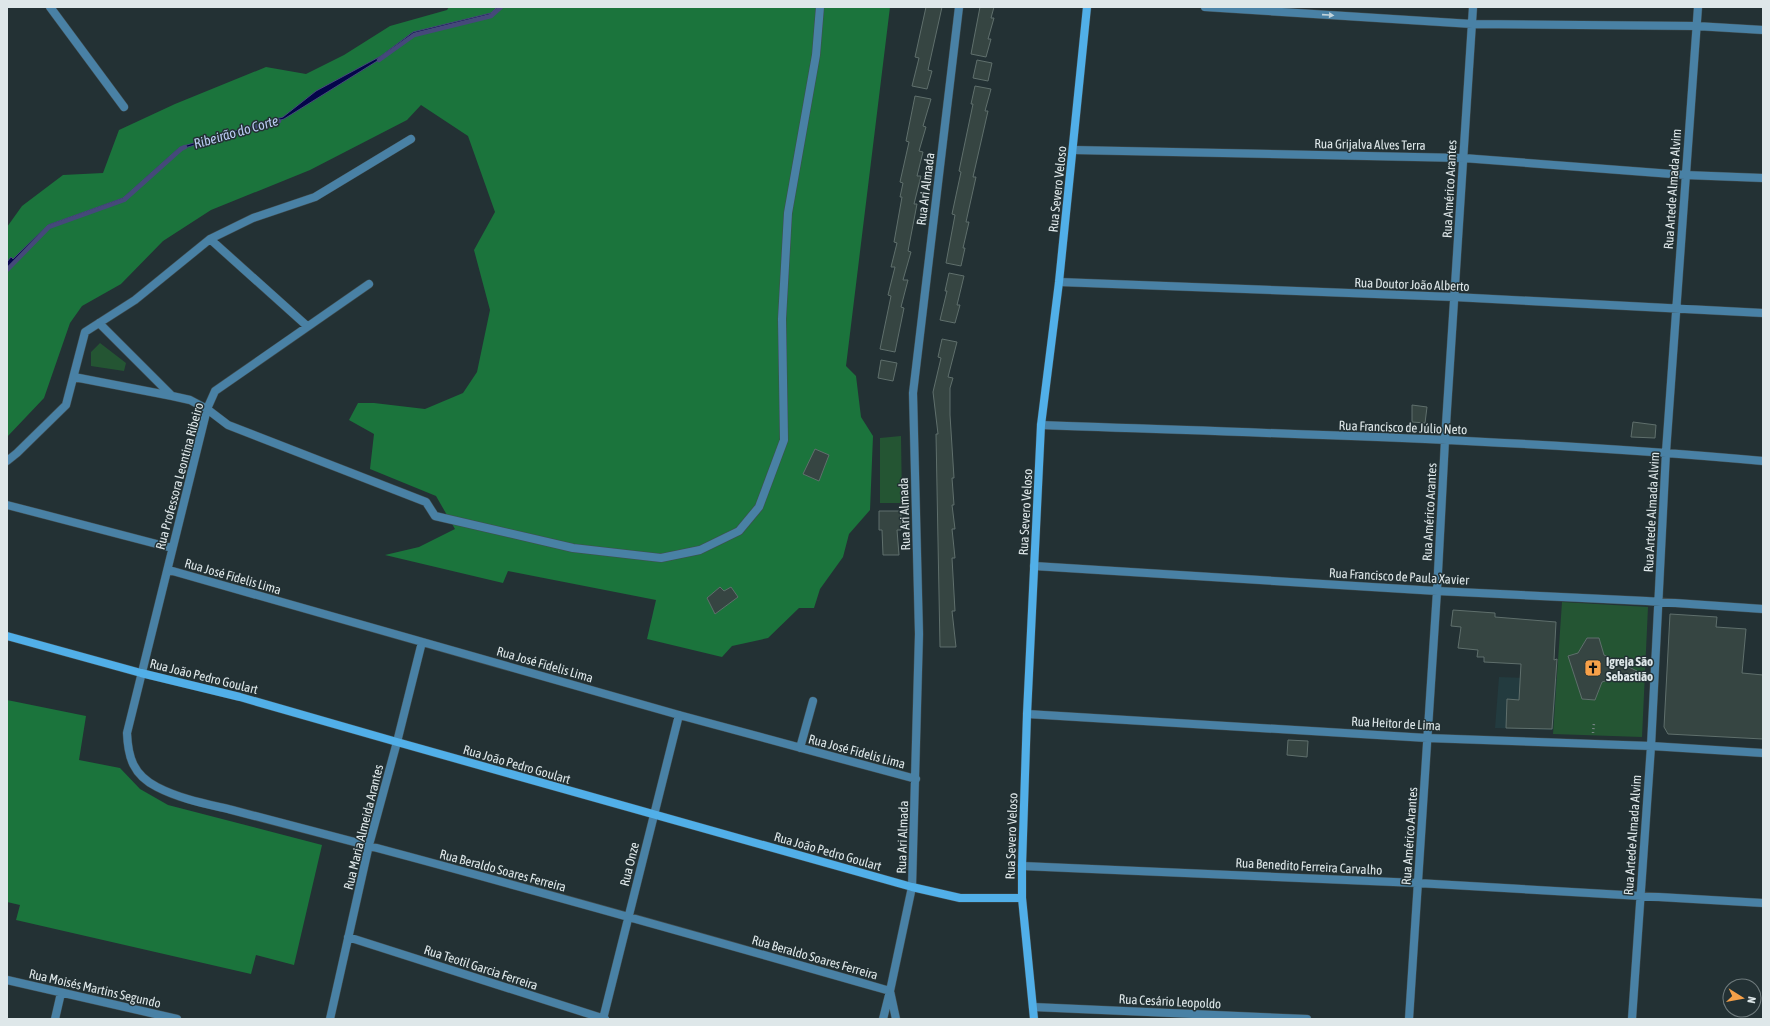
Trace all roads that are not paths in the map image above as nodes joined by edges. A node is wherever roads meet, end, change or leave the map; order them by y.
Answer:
1 (50, 7) edge
2 (820, 7) edge
3 (959, 7) edge
4 (1087, 7) edge
5 (1205, 7) edge
6 (1473, 7) edge
7 (1698, 7) edge
8 (1472, 24) junction
9 (1696, 26) junction
10 (1763, 30) edge
11 (124, 107) dead end
12 (411, 139) dead end
13 (1073, 150) junction
14 (1463, 158) junction
15 (1685, 175) junction
16 (1763, 178) edge
17 (210, 239) junction
18 (1059, 282) junction
19 (369, 284) dead end
20 (1454, 297) junction
21 (1675, 310) junction
22 (1763, 313) edge
23 (99, 322) junction
24 (307, 326) junction
25 (74, 377) junction
26 (172, 396) junction
27 (208, 409) junction
28 (1041, 425) junction
29 (1445, 440) junction
30 (1666, 452) junction
31 (7, 461) edge
32 (1763, 461) edge
33 (7, 505) edge
34 (172, 548) junction
35 (1034, 566) junction
36 (168, 570) junction
37 (1437, 591) junction
38 (1659, 601) junction
39 (1763, 609) edge
40 (7, 636) edge
41 (422, 642) junction
42 (141, 673) junction
43 (813, 701) dead end
44 (1027, 714) junction
45 (679, 715) junction
46 (1428, 738) junction
47 (397, 742) junction
48 (1651, 746) junction
49 (800, 748) junction
50 (128, 750) joint
51 (1763, 753) edge
52 (916, 779) junction
53 (654, 815) junction
54 (369, 845) junction
55 (1022, 866) junction
56 (1417, 883) junction
57 (912, 887) junction
58 (1640, 896) junction
59 (1022, 898) junction
60 (1763, 903) edge
61 (629, 916) junction
62 (348, 937) junction
63 (7, 980) edge
64 (890, 991) junction
65 (61, 993) junction
66 (1033, 1007) junction
67 (54, 1019) edge
68 (177, 1019) edge
69 (330, 1019) edge
70 (604, 1019) edge
71 (882, 1019) edge
72 (896, 1019) edge
73 (1034, 1019) edge
74 (1306, 1019) edge
75 (1409, 1019) edge
76 (1632, 1019) edge

1 - 11 street
2 - 27 street
3 - 52 street, Rua Ari Almada
4 - 13 street, Rua Severo Veloso
5 -> 8 street
6 - 8 street, Rua Américo Arantes
7 - 9 street, Rua Artede Almada Alvim
8 - 9 street
8 - 14 street, Rua Américo Arantes
9 - 10 street
9 - 15 street, Rua Artede Almada Alvim
12 - 17 street
13 - 14 street, Rua Grijalva Alves Terra
13 - 18 street, Rua Severo Veloso
14 - 15 street, Rua Grijalva Alves Terra
14 - 20 street, Rua Américo Arantes
15 - 16 street, Rua Grijalva Alves Terra
15 - 21 street, Rua Artede Almada Alvim
17 - 23 street
17 - 24 street
18 - 20 street, Rua Doutor João Alberto
18 - 28 street, Rua Severo Veloso
19 - 24 street, Rua Professora Leontina Ribeiro
20 - 21 street, Rua Doutor João Alberto
20 - 29 street, Rua Américo Arantes
21 - 22 street, Rua Doutor João Alberto
21 - 30 street, Rua Artede Almada Alvim
23 - 25 street
23 - 26 street
24 - 27 street, Rua Professora Leontina Ribeiro
25 - 26 street
25 - 31 street
26 - 27 street
27 - 34 street, Rua Professora Leontina Ribeiro
28 - 29 street, Rua Francisco de Júlio Neto
28 - 35 street, Rua Severo Veloso
29 - 30 street, Rua Francisco de Júlio Neto
29 - 37 street, Rua Américo Arantes
30 - 32 street, Rua Francisco de Júlio Neto
30 - 38 street, Rua Artede Almada Alvim
33 - 34 street
34 - 36 street, Rua Professora Leontina Ribeiro
35 - 37 street, Rua Francisco de Paula Xavier
35 - 44 street, Rua Severo Veloso
36 - 41 street, Rua José Fidelis Lima
36 - 42 street, Rua Professora Leontina Ribeiro
37 - 38 street, Rua Francisco de Paula Xavier
37 - 46 street, Rua Américo Arantes
38 - 39 street, Rua Francisco de Paula Xavier
38 - 48 street, Rua Artede Almada Alvim
40 - 42 street, Rua João Pedro Goulart
41 - 45 street, Rua José Fidelis Lima
41 - 47 street, Rua Maria Almeida Arantes
42 - 47 street, Rua João Pedro Goulart
42 - 50 street, Rua Professora Leontina Ribeiro
43 - 49 street
44 - 46 street, Rua Heitor de Lima
44 - 55 street, Rua Severo Veloso
45 - 49 street, Rua José Fidelis Lima
45 - 53 street, Rua Onze
46 - 48 street, Rua Heitor de Lima
46 - 56 street, Rua Américo Arantes
47 - 53 street, Rua João Pedro Goulart
47 - 54 street, Rua Maria Almeida Arantes
48 - 51 street, Rua Heitor de Lima
48 - 58 street, Rua Artede Almada Alvim
49 - 52 street, Rua José Fidelis Lima
50 - 54 street, Rua Beraldo Soares Ferreira
52 - 57 street, Rua Ari Almada
53 - 57 street, Rua João Pedro Goulart
53 - 61 street, Rua Onze
54 - 61 street, Rua Beraldo Soares Ferreira
54 - 62 street, Rua Maria Almeida Arantes
55 - 56 street, Rua Benedito Ferreira Carvalho
55 - 59 street, Rua Severo Veloso
56 - 58 street, Rua Benedito Ferreira Carvalho
56 - 75 street, Rua Américo Arantes
57 - 59 street, Rua João Pedro Goulart
57 - 64 street, Rua Ari Almada
58 - 60 street, Rua Benedito Ferreira Carvalho
58 - 76 street, Rua Artede Almada Alvim
59 - 66 street, Rua Severo Veloso
61 - 64 street, Rua Beraldo Soares Ferreira
61 - 70 street, Rua Onze
62 - 69 street, Rua Maria Almeida Arantes
62 - 70 street, Rua Teotil Garcia Ferreira
63 - 65 street, Rua Moisés Martins Segundo
64 - 71 street, Rua Ari Almada
64 - 72 street
65 - 67 street
65 - 68 street, Rua Moisés Martins Segundo
66 - 73 street, Rua Severo Veloso
66 - 74 street, Rua Cesário Leopoldo

